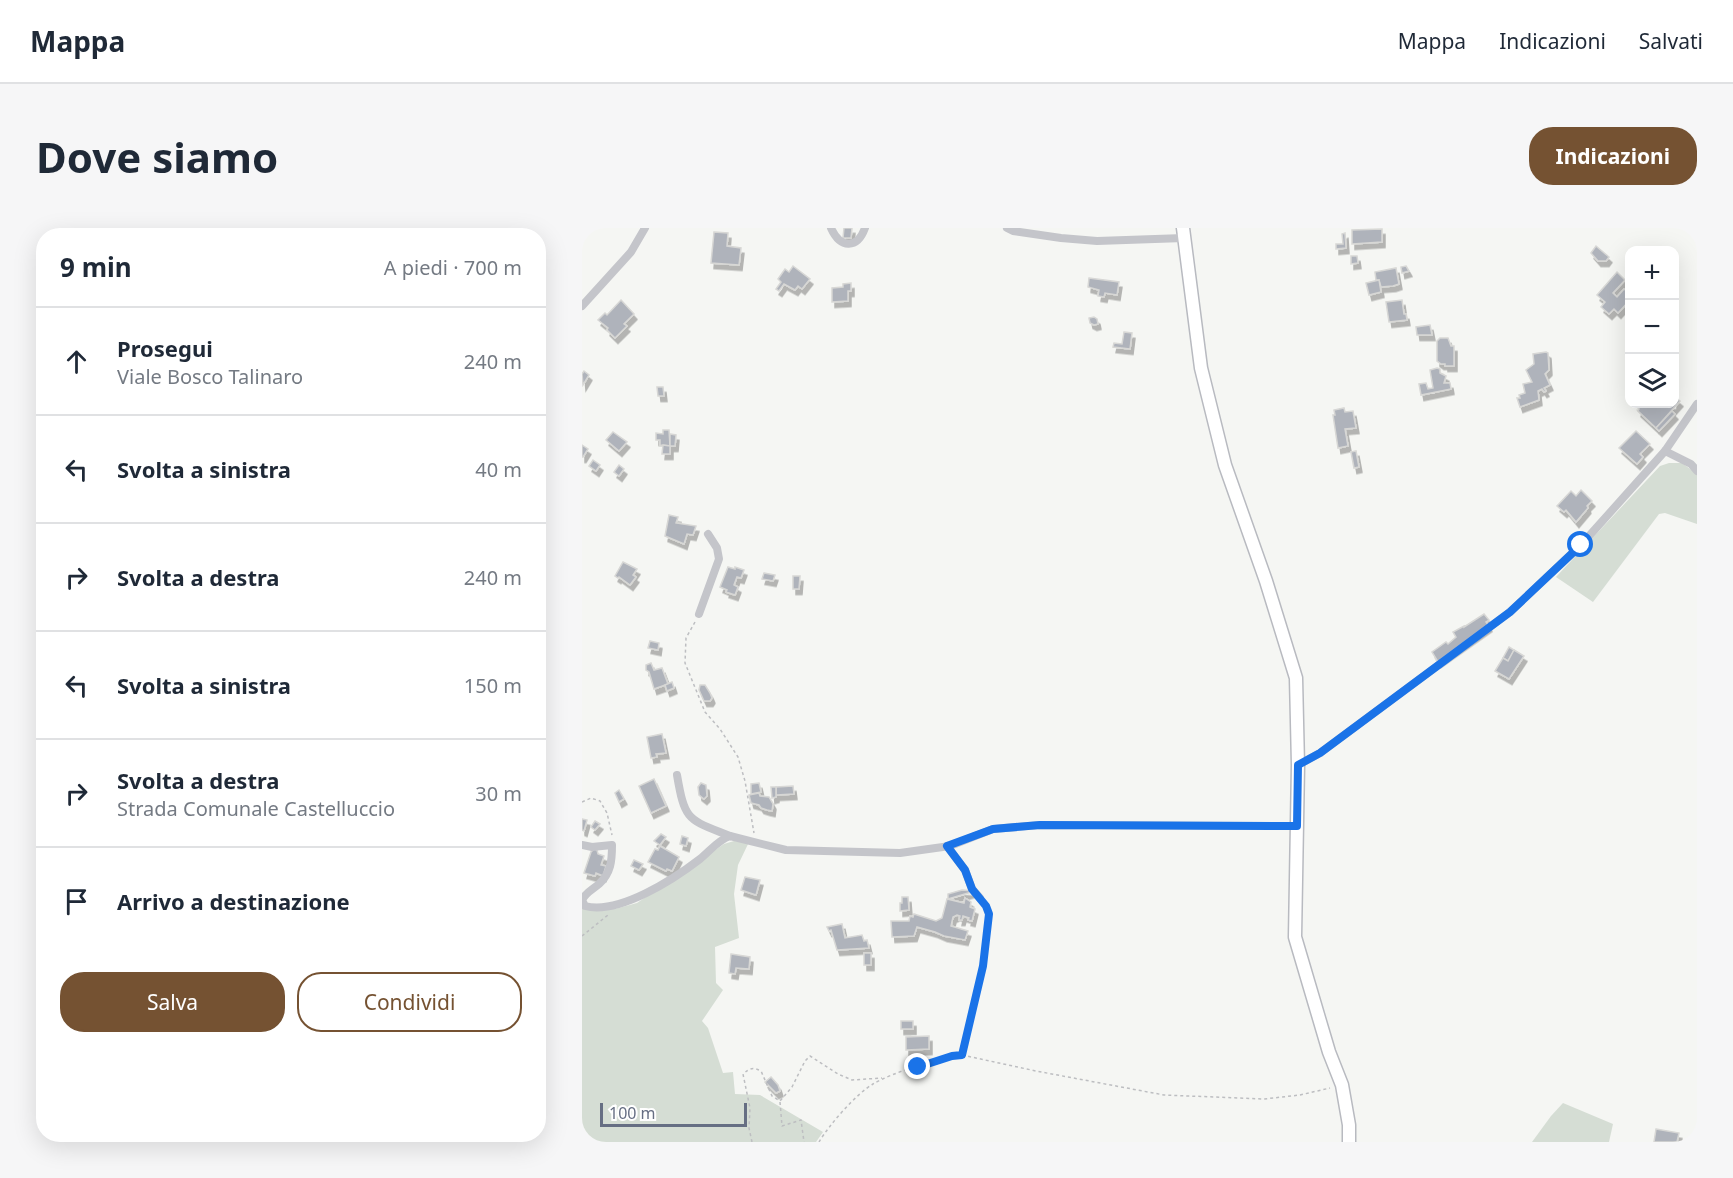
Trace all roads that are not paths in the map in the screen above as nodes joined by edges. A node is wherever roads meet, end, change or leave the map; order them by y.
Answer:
1 (645, 228) edge
2 (831, 228) edge
3 (865, 228) edge
4 (1007, 228) edge
5 (1184, 233) edge
6 (582, 306) edge
7 (1697, 404) edge
8 (1665, 452) junction
9 (1697, 471) edge
10 (708, 534) dead end
11 (699, 614) road end
12 (1298, 765) junction
13 (677, 775) dead end
14 (1297, 826) junction
15 (730, 836) junction
16 (582, 845) edge
17 (947, 846) junction
18 (980, 898) road end
19 (1350, 1142) edge

1 - 6 street
2 - 3 street
4 - 5 street
5 - 12 main road
7 - 8 street
8 - 9 street
8 - 12 street
10 - 11 street
12 - 14 main road
13 - 15 street
14 - 17 street
14 - 19 main road
15 - 16 street
15 - 17 street
17 - 18 street

